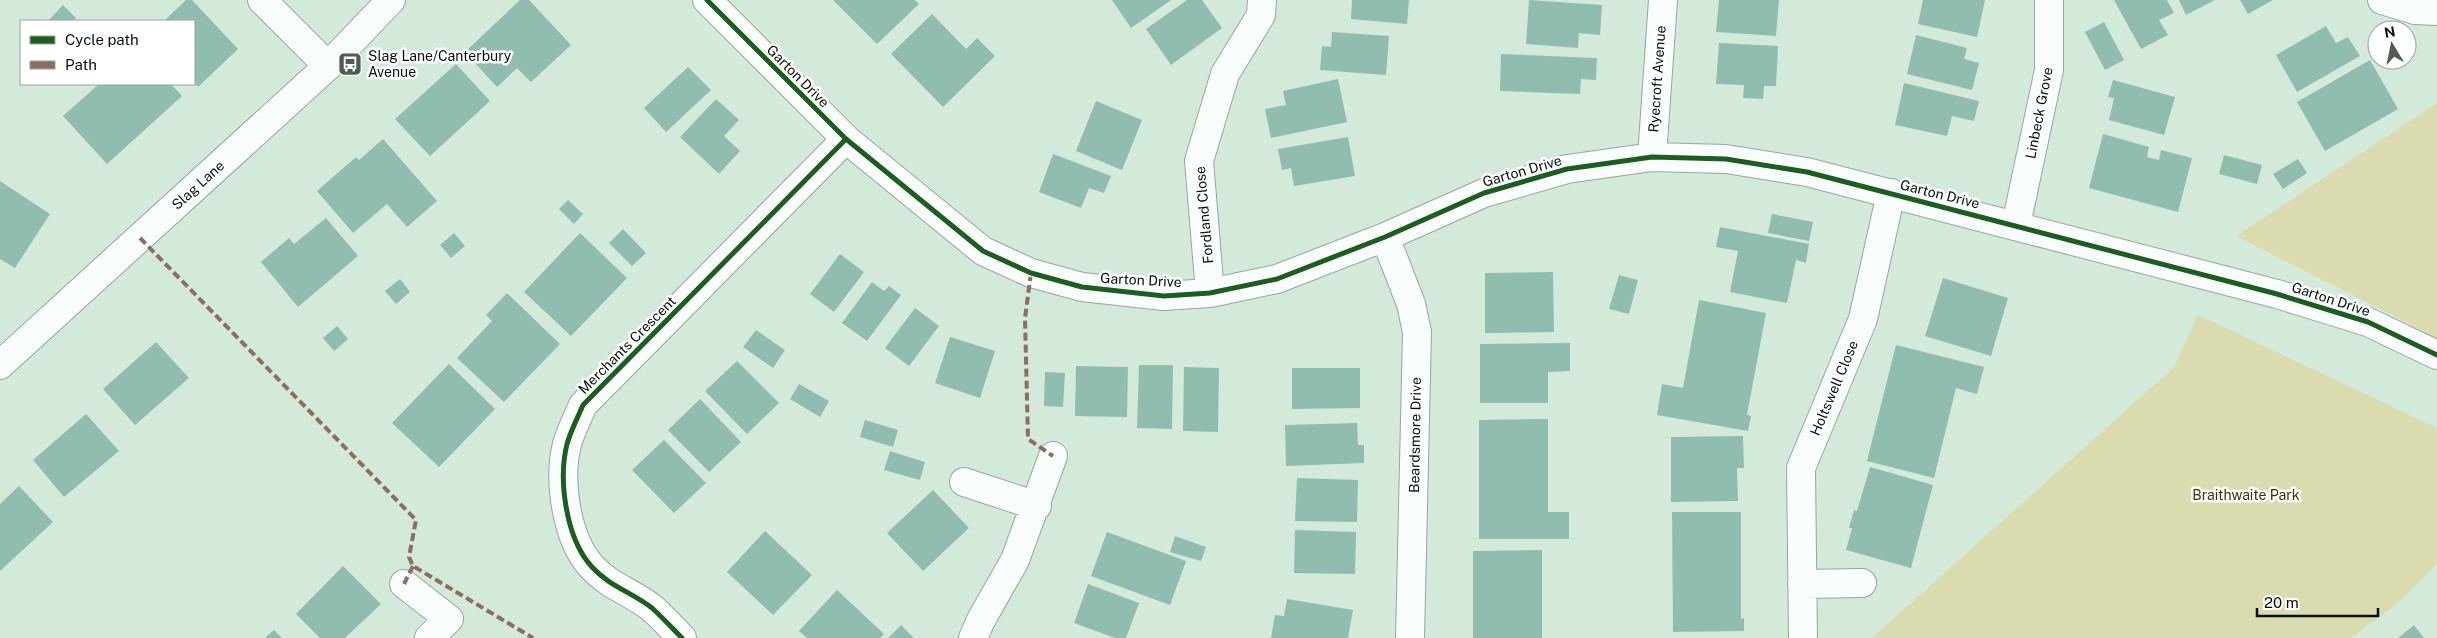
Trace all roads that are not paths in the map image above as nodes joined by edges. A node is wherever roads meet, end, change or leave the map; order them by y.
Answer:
1 (262, 0) edge
2 (391, 0) edge
3 (707, 0) edge
4 (1262, 0) edge
5 (1663, 0) edge
6 (2049, 0) edge
7 (2382, 0) edge
8 (2437, 11) edge
9 (328, 66) junction
10 (846, 139) junction
11 (1652, 157) junction
12 (1891, 193) junction
13 (2016, 225) junction
14 (1385, 237) junction
15 (1210, 293) junction
16 (2437, 355) edge
17 (1, 363) edge
18 (1053, 456) dead end
19 (964, 482) dead end
20 (1037, 506) junction
21 (1862, 583) dead end
22 (404, 584) dead end
23 (1802, 584) junction
24 (429, 638) edge
25 (682, 638) edge
26 (973, 638) edge
27 (1410, 638) edge
28 (1803, 638) edge

1 - 9 street
2 - 9 street, Slag Lane
3 - 10 street, Garton Drive
4 - 15 street, Fordland Close
5 - 11 street, Ryecroft Avenue
6 - 13 street, Linbeck Grove
7 - 8 street
9 - 17 street, Slag Lane
10 - 15 street, Garton Drive
10 - 25 street, Merchants Crescent
11 - 12 street, Garton Drive
11 - 14 street, Garton Drive
12 - 13 street, Garton Drive
12 - 23 street, Holtswell Close
13 - 16 street, Garton Drive
14 - 15 street, Garton Drive
14 - 27 street, Beardsmore Drive
18 - 20 street
19 - 20 street
20 - 26 street
21 - 23 street
22 - 24 street
23 - 28 street, Holtswell Close

